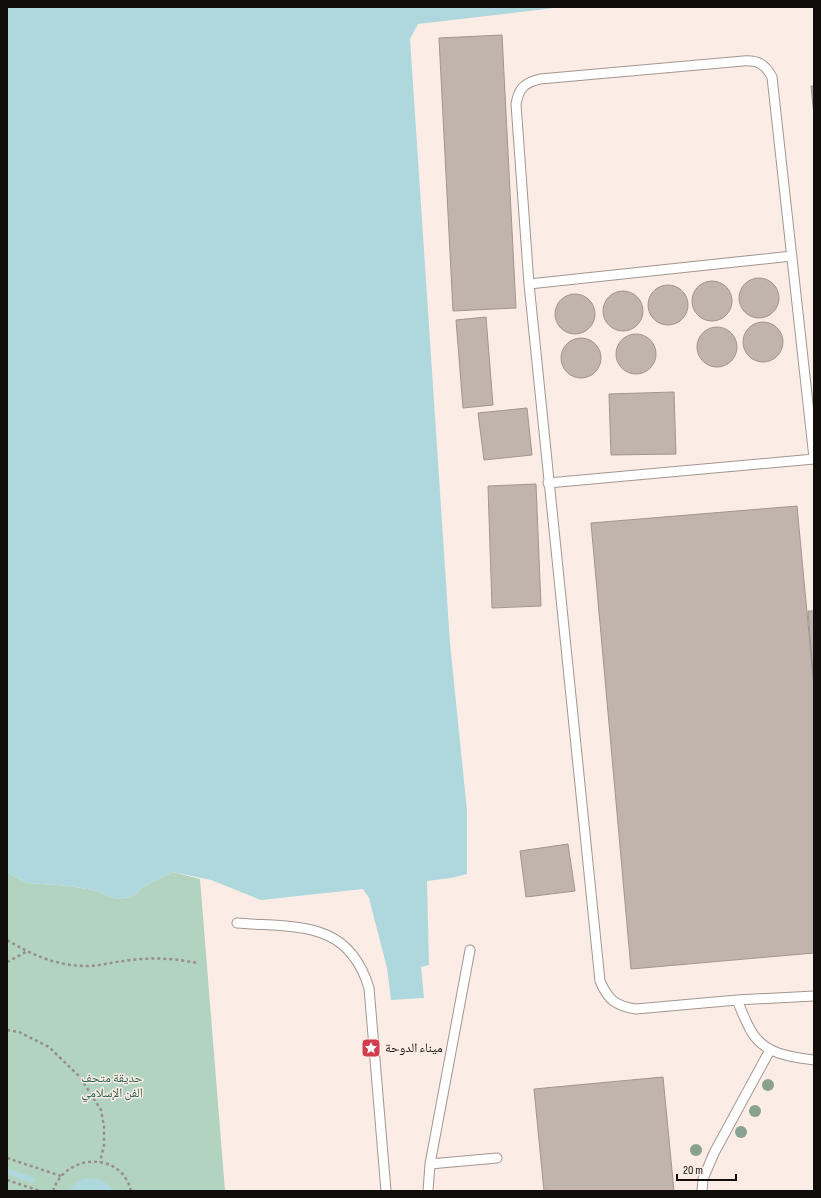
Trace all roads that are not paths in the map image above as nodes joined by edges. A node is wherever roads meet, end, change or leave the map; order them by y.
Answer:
1 (792, 256) junction
2 (529, 284) junction
3 (814, 458) edge
4 (548, 483) junction
5 (237, 923) dead end
6 (470, 950) dead end
7 (814, 996) edge
8 (737, 1000) junction
9 (770, 1050) junction
10 (814, 1060) edge
11 (497, 1158) dead end
12 (430, 1164) junction
13 (386, 1191) edge
14 (428, 1191) edge
15 (702, 1191) edge

1 - 2 lane
1 - 2 lane
1 - 3 lane
2 - 4 lane
3 - 4 lane
4 - 8 lane
5 - 13 lane
6 - 12 lane
7 - 8 lane
8 - 9 lane
9 - 10 lane
9 - 15 lane
11 - 12 lane
12 - 14 lane

